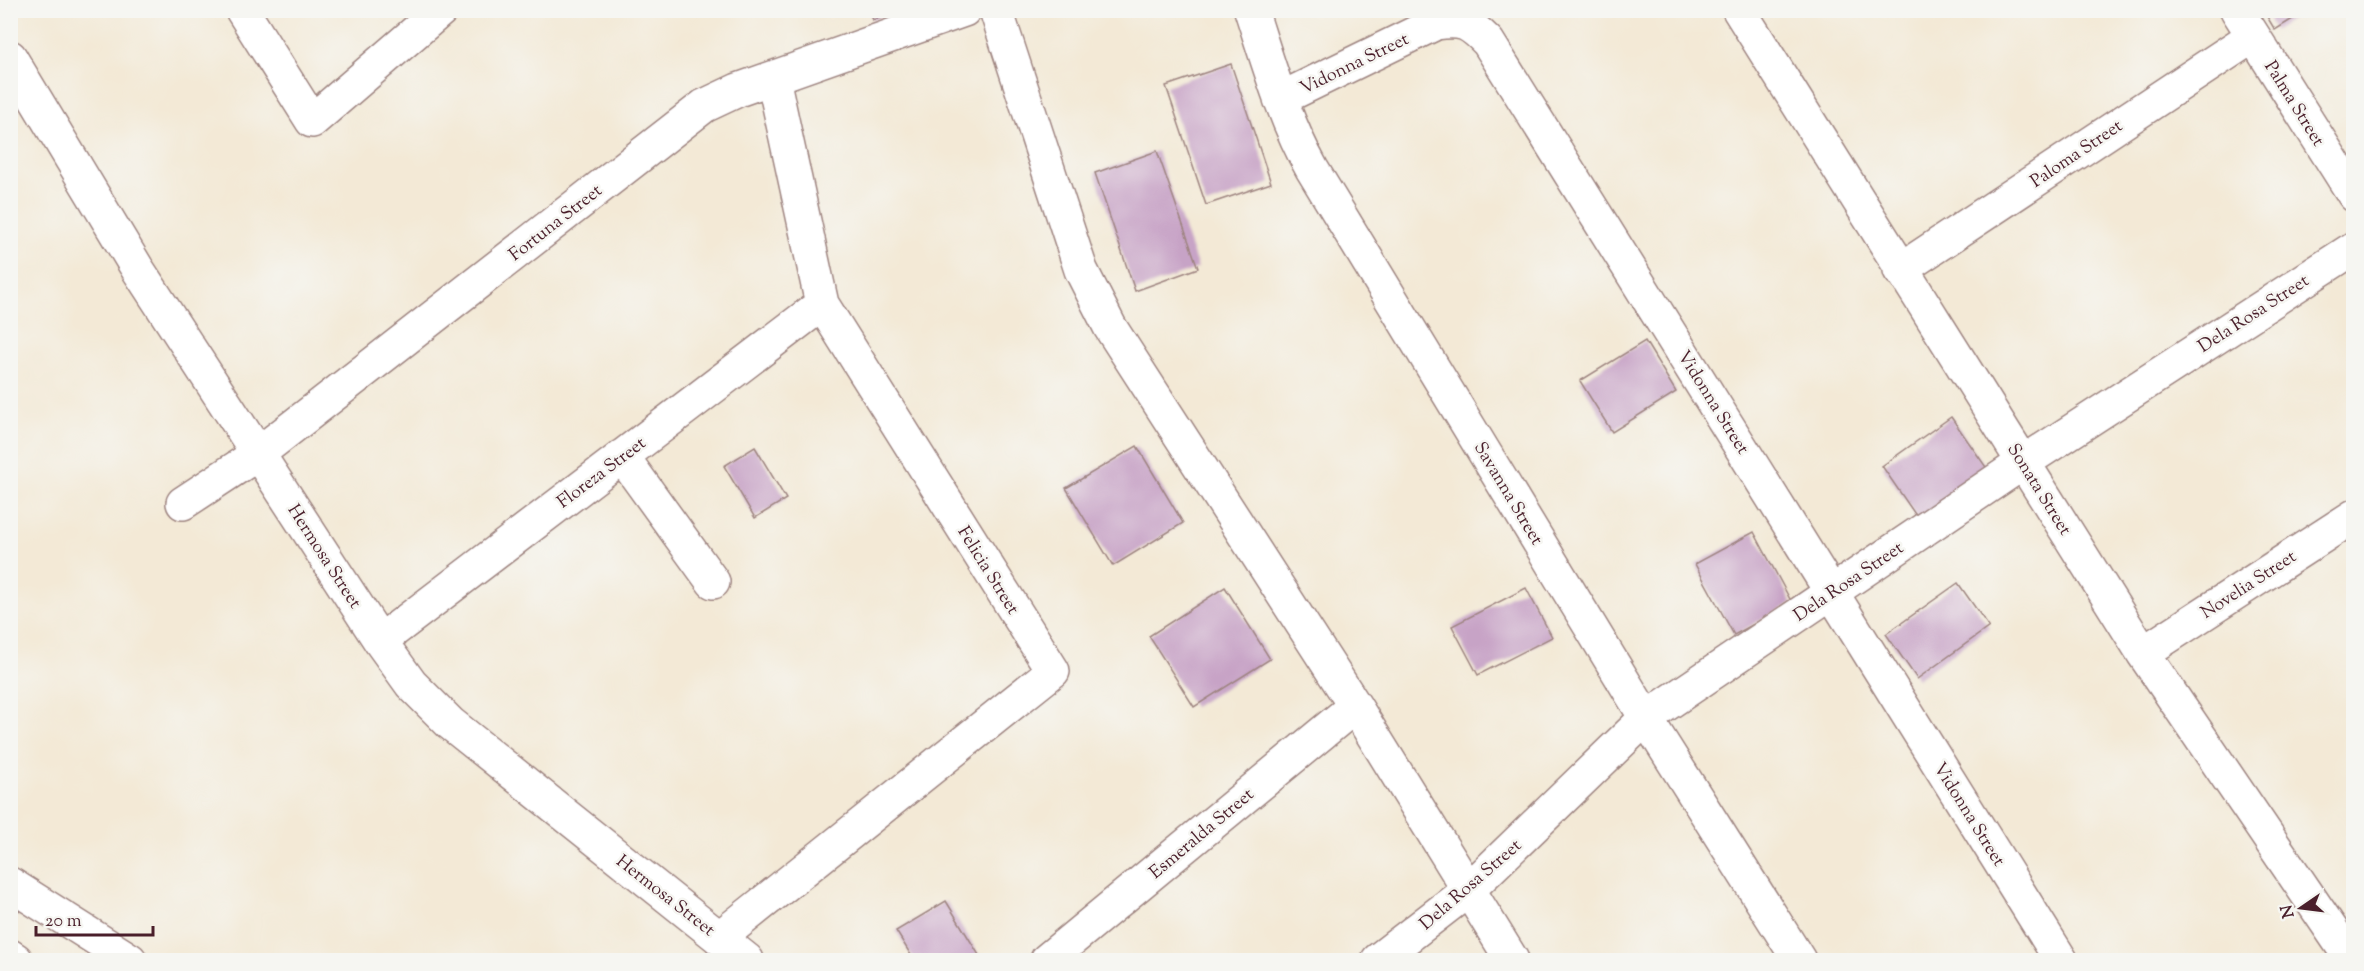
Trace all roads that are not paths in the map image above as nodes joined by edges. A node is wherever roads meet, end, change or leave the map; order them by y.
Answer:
1 (242, 10) edge
2 (441, 10) edge
3 (964, 10) edge
4 (996, 10) edge
5 (1251, 10) edge
6 (1739, 10) edge
7 (2245, 23) edge
8 (10, 57) edge
9 (773, 78) junction
10 (1280, 99) junction
11 (2354, 195) edge
12 (2354, 248) edge
13 (1900, 270) junction
14 (822, 304) junction
15 (259, 453) junction
16 (622, 456) junction
17 (2024, 462) junction
18 (183, 503) dead end
19 (2354, 516) edge
20 (713, 582) dead end
21 (1832, 591) junction
22 (380, 640) junction
23 (2143, 653) junction
24 (1354, 706) junction
25 (1646, 718) junction
26 (10, 884) edge
27 (1467, 891) junction
28 (720, 938) junction
29 (10, 956) edge
30 (16, 960) edge
31 (130, 960) edge
32 (747, 960) edge
33 (1047, 960) edge
34 (1378, 960) edge
35 (1512, 960) edge
36 (1799, 960) edge
37 (2061, 960) edge
38 (2352, 960) edge

1 - 2 street
3 - 9 street, Fortuna Street
4 - 24 street
5 - 10 street, Savanna Street
6 - 13 street, Sonata Street
7 - 11 street, Palma Street
7 - 13 street, Paloma Street
8 - 15 street, Hermosa Street
9 - 14 street, Felicia Street
9 - 15 street, Fortuna Street
10 - 21 street, Vidonna Street
10 - 25 street, Savanna Street
12 - 17 street, Dela Rosa Street
13 - 17 street, Sonata Street
14 - 16 street, Floreza Street
14 - 28 street, Felicia Street
15 - 18 street, Fortuna Street
15 - 22 street, Hermosa Street
16 - 20 street
16 - 22 street, Floreza Street
17 - 21 street, Dela Rosa Street
17 - 23 street, Sonata Street
19 - 23 street, Novelia Street
21 - 25 street, Dela Rosa Street
21 - 37 street, Vidonna Street
22 - 28 street, Hermosa Street
23 - 38 street, Sonata Street
24 - 27 street
24 - 33 street, Esmeralda Street
25 - 27 street, Dela Rosa Street
25 - 36 street, Savanna Street
26 - 31 street
27 - 34 street, Dela Rosa Street
27 - 35 street
28 - 32 street, Hermosa Street
29 - 30 street

